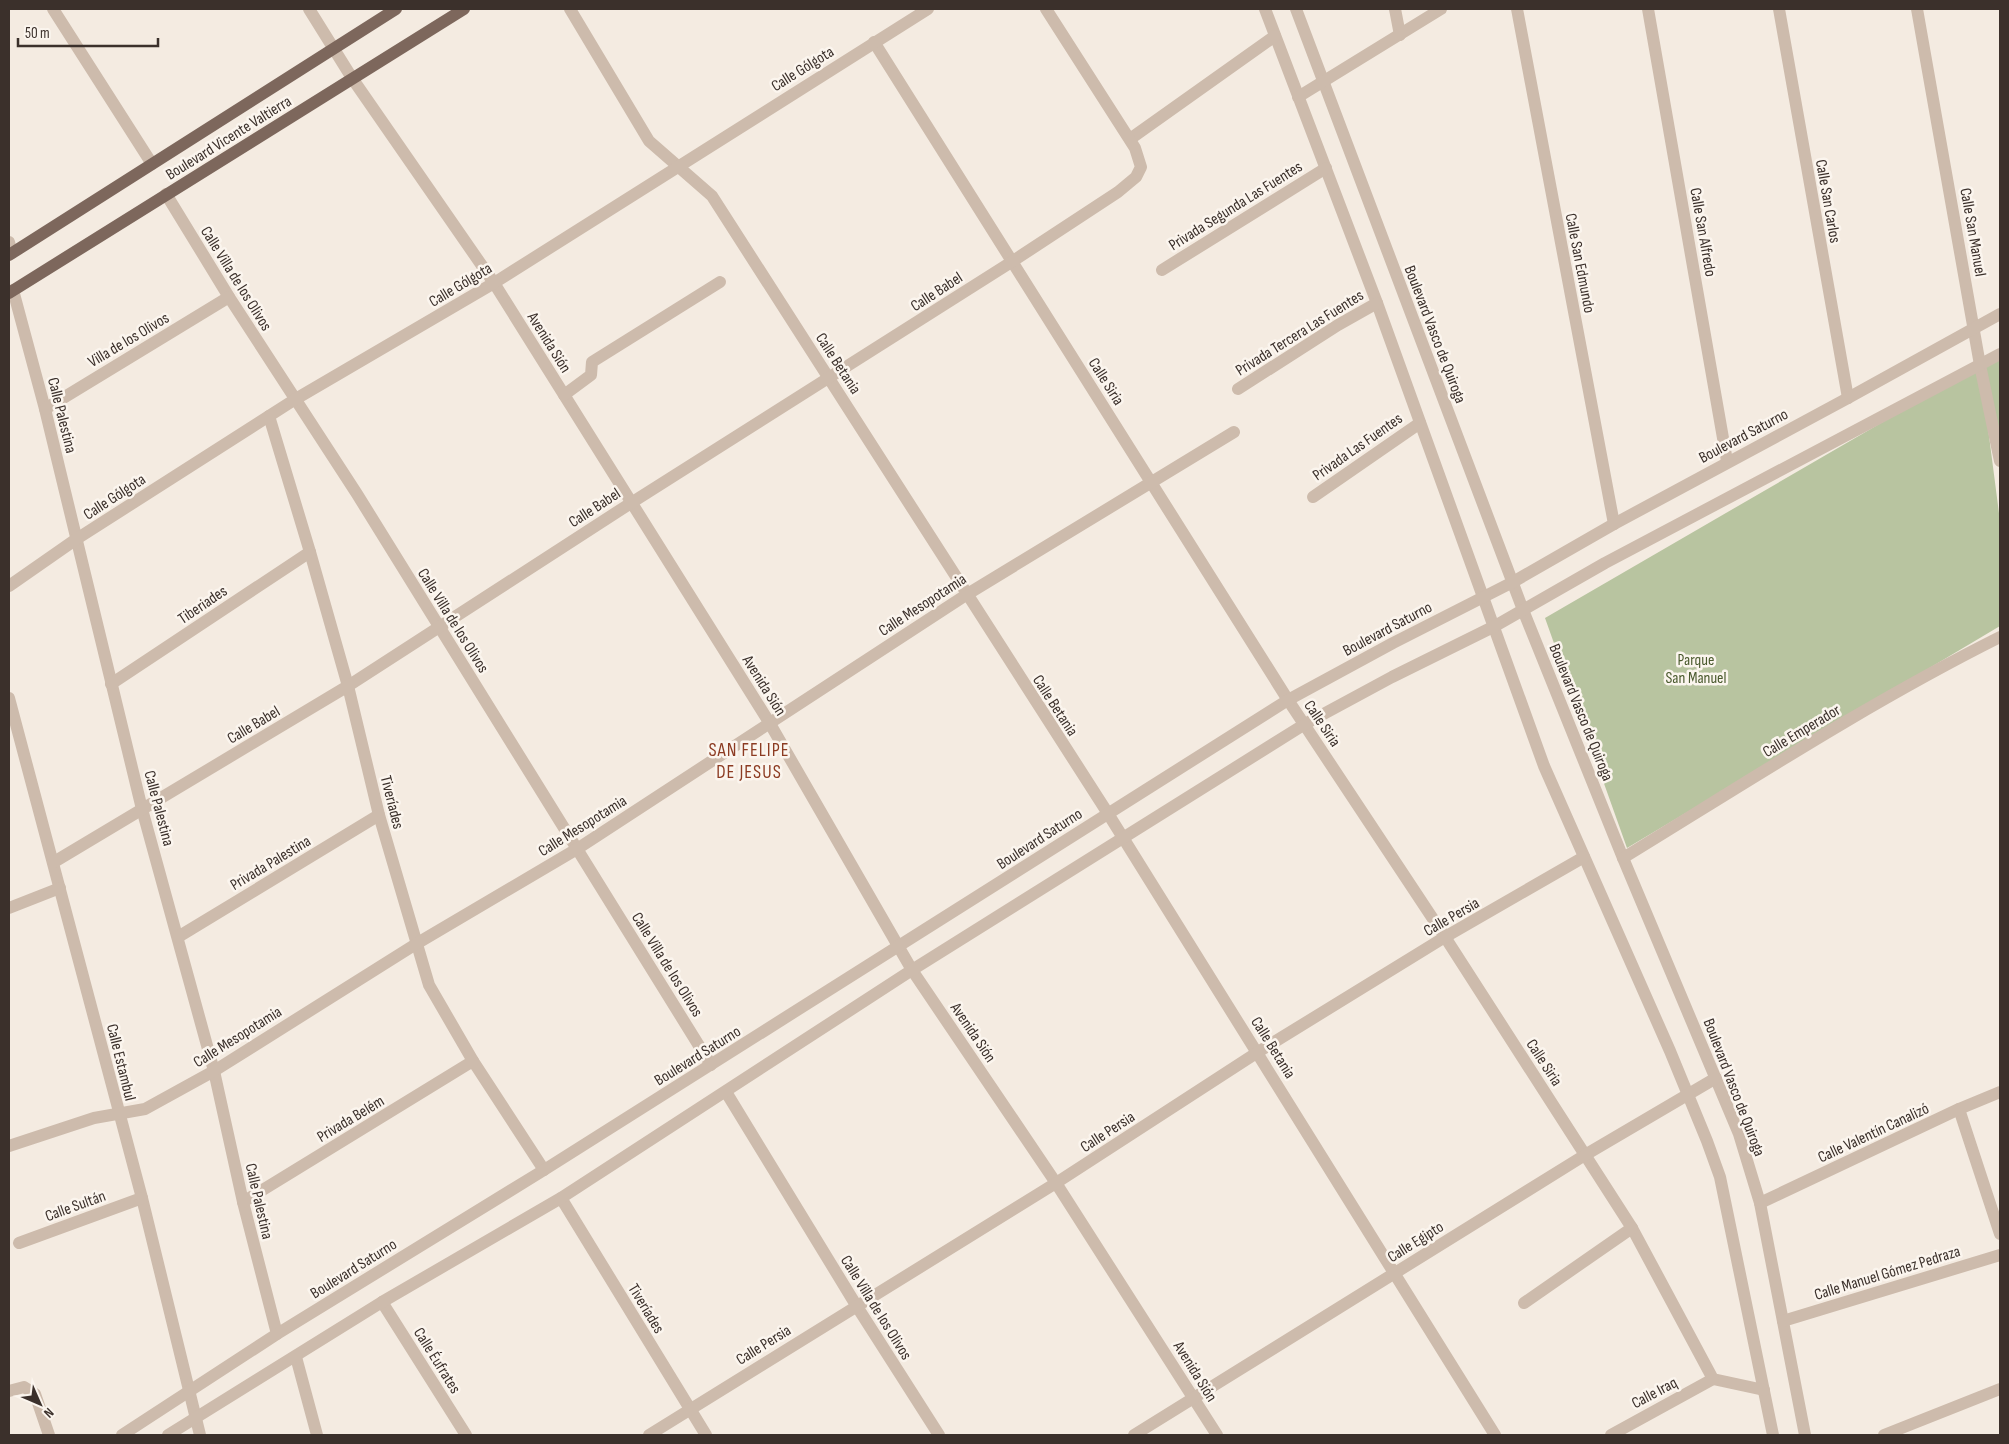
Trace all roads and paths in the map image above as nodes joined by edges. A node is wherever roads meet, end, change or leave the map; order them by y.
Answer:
1 (53, 9) edge
2 (309, 9) edge
3 (396, 9) edge
4 (464, 9) edge
5 (570, 9) edge
6 (928, 9) edge
7 (1046, 9) edge
8 (1265, 9) edge
9 (1296, 9) edge
10 (1395, 9) edge
11 (1441, 9) edge
12 (1517, 9) edge
13 (1648, 9) edge
14 (1779, 9) edge
15 (1917, 9) edge
16 (1400, 35) junction
17 (1275, 36) junction
18 (874, 42) junction
19 (334, 47) junction
20 (352, 78) junction
21 (1324, 81) junction
22 (1298, 96) junction
23 (1130, 139) junction
24 (152, 164) junction
25 (678, 165) junction
26 (1326, 168) junction
27 (166, 194) junction
28 (10, 250) edge
29 (1013, 261) junction
30 (1162, 270) dead end
31 (720, 282) dead end
32 (494, 283) junction
33 (11, 291) edge
34 (228, 298) junction
35 (1377, 303) junction
36 (2000, 314) edge
37 (1974, 328) junction
38 (2000, 354) edge
39 (1980, 365) junction
40 (829, 378) junction
41 (1238, 390) dead end
42 (564, 395) junction
43 (1848, 398) junction
44 (294, 400) junction
45 (45, 409) junction
46 (269, 416) junction
47 (1420, 423) junction
48 (1234, 432) dead end
49 (1727, 461) junction
50 (2000, 461) edge
51 (1151, 482) junction
52 (1313, 497) dead end
53 (631, 503) junction
54 (1614, 524) junction
55 (75, 540) junction
56 (310, 552) junction
57 (1513, 582) junction
58 (9, 586) edge
59 (966, 594) junction
60 (1484, 595) junction
61 (1523, 610) junction
62 (438, 626) junction
63 (1494, 626) junction
64 (2000, 637) edge
65 (111, 684) junction
66 (348, 686) junction
67 (9, 698) edge
68 (1288, 700) junction
69 (769, 722) junction
70 (1305, 724) junction
71 (142, 808) junction
72 (1107, 812) junction
73 (379, 815) junction
74 (1121, 837) junction
75 (577, 849) junction
76 (1584, 857) junction
77 (1623, 858) junction
78 (54, 862) junction
79 (60, 888) junction
80 (9, 908) edge
81 (1445, 937) junction
82 (178, 938) junction
83 (416, 944) junction
84 (899, 947) junction
85 (912, 970) junction
86 (1258, 1052) junction
87 (473, 1061) junction
88 (711, 1065) junction
89 (214, 1070) junction
90 (1716, 1078) junction
91 (726, 1092) junction
92 (2000, 1092) edge
93 (1688, 1094) junction
94 (1959, 1109) junction
95 (119, 1115) junction
96 (9, 1146) edge
97 (1585, 1155) junction
98 (544, 1170) junction
99 (1056, 1183) junction
100 (142, 1198) junction
101 (561, 1198) junction
102 (243, 1202) junction
103 (1760, 1203) junction
104 (1632, 1228) junction
105 (2000, 1234) edge
106 (19, 1243) dead end
107 (2000, 1255) edge
108 (1395, 1273) junction
109 (382, 1302) junction
110 (1524, 1303) dead end
111 (856, 1305) junction
112 (1783, 1321) junction
113 (277, 1334) junction
114 (296, 1357) junction
115 (1713, 1379) junction
116 (2000, 1389) edge
117 (1764, 1390) junction
118 (9, 1391) edge
119 (189, 1393) junction
120 (1194, 1397) junction
121 (690, 1409) junction
122 (196, 1418) junction
123 (50, 1435) edge
124 (122, 1435) edge
125 (168, 1435) edge
126 (200, 1435) edge
127 (317, 1435) edge
128 (466, 1435) edge
129 (649, 1435) edge
130 (706, 1435) edge
131 (939, 1435) edge
132 (1134, 1435) edge
133 (1218, 1435) edge
134 (1495, 1435) edge
135 (1611, 1435) edge
136 (1773, 1435) edge
137 (1805, 1435) edge
138 (1884, 1435) edge

1 - 24 street
2 - 19 street, Avenida Sión
3 - 19 main road, Boulevard Vicente Valtierra
4 - 20 main road, Boulevard Vicente Valtierra
5 - 25 street, Calle Betania
6 - 18 street, Calle Gólgota
7 - 23 street
8 - 17 street
9 - 21 street, Boulevard Vasco de Quiroga
10 - 16 street
11 - 16 street
12 - 54 street, Calle San Edmundo
13 - 49 street, Calle San Alfredo
14 - 43 street, Calle San Carlos
15 - 37 street, Calle San Manuel
16 - 21 street
17 - 22 street
17 - 23 street
18 - 25 street, Calle Gólgota
18 - 29 street, Calle Siria
19 - 20 street, Avenida Sión
19 - 24 main road, Boulevard Vicente Valtierra
20 - 27 main road, Boulevard Vicente Valtierra
20 - 32 street, Avenida Sión
21 - 22 street
21 - 57 street, Boulevard Vasco de Quiroga
22 - 26 street
23 - 29 street, Calle Babel
24 - 28 main road, Boulevard Vicente Valtierra
25 - 32 street, Calle Gólgota
25 - 40 street, Calle Betania
26 - 30 street, Privada Segunda Las Fuentes
26 - 35 street
27 - 33 main road, Boulevard Vicente Valtierra
27 - 34 street, Calle Villa de los Olivos
29 - 40 street, Calle Babel
29 - 51 street, Calle Siria
31 - 42 street
32 - 42 street, Avenida Sión
32 - 44 street, Calle Gólgota
33 - 45 street, Calle Palestina
34 - 44 street, Calle Villa de los Olivos
34 - 45 street, Villa de los Olivos
35 - 41 street, Privada Tercera Las Fuentes
35 - 47 street
36 - 37 street, Boulevard Saturno
37 - 39 street, Calle San Manuel
37 - 43 street, Boulevard Saturno
38 - 39 street
39 - 50 street, Calle San Manuel
39 - 61 street
40 - 53 street, Calle Babel
40 - 59 street, Calle Betania
42 - 53 street, Avenida Sión
43 - 49 street, Boulevard Saturno
44 - 46 street, Calle Gólgota
44 - 62 street, Calle Villa de los Olivos
45 - 55 street, Calle Palestina
46 - 55 street, Calle Gólgota
46 - 56 street, Tiveríades
47 - 52 street, Privada Las Fuentes
47 - 60 street
48 - 51 street, Calle Mesopotamia
49 - 54 street, Boulevard Saturno
51 - 59 street, Calle Mesopotamia
51 - 68 street, Calle Siria
53 - 62 street, Calle Babel
53 - 69 street, Avenida Sión
54 - 57 street, Boulevard Saturno
55 - 58 street, Calle Gólgota
55 - 65 street, Calle Palestina
56 - 65 street, Tiberiades
56 - 66 street, Tiveríades
57 - 60 street, Boulevard Saturno
57 - 61 street, Boulevard Vasco de Quiroga
59 - 69 street, Calle Mesopotamia
59 - 72 street, Calle Betania
60 - 63 street
60 - 68 street, Boulevard Saturno
61 - 63 street
61 - 77 street, Boulevard Vasco de Quiroga
62 - 66 street, Calle Babel
62 - 75 street, Calle Villa de los Olivos
63 - 70 street
63 - 76 street
64 - 77 street, Calle Emperador
65 - 71 street, Calle Palestina
66 - 71 street, Calle Babel
66 - 73 street, Tiveríades
67 - 78 street, Calle Estambul
68 - 70 street, Calle Siria
68 - 72 street, Boulevard Saturno
69 - 75 street, Calle Mesopotamia
69 - 84 street, Avenida Sión
70 - 74 street
70 - 81 street, Calle Siria
71 - 78 street, Calle Babel
71 - 82 street, Calle Palestina
72 - 74 street, Calle Betania
72 - 84 street, Boulevard Saturno
73 - 82 street, Privada Palestina
73 - 83 street, Tiveríades
74 - 85 street
74 - 86 street, Calle Betania
75 - 83 street, Calle Mesopotamia
75 - 88 street, Calle Villa de los Olivos
76 - 81 street, Calle Persia
76 - 93 street
77 - 90 street, Boulevard Vasco de Quiroga
78 - 79 street, Calle Estambul
79 - 80 street
79 - 95 street, Calle Estambul
81 - 86 street, Calle Persia
81 - 97 street, Calle Siria
82 - 89 street, Calle Palestina
83 - 87 street, Tiveríades
83 - 89 street, Calle Mesopotamia
84 - 85 street, Avenida Sión
84 - 88 street, Boulevard Saturno
85 - 91 street
85 - 99 street, Avenida Sión
86 - 99 street, Calle Persia
86 - 108 street, Calle Betania
87 - 98 street, Tiveríades
87 - 102 street, Privada Belém
88 - 98 street, Boulevard Saturno
89 - 95 street, Calle Mesopotamia
89 - 102 street, Calle Palestina
90 - 93 street, Calle Egipto
90 - 103 street, Boulevard Vasco de Quiroga
91 - 101 street
91 - 111 street, Calle Villa de los Olivos
92 - 94 street, Calle Valentín Canalizó
93 - 97 street, Calle Egipto
93 - 117 street
94 - 103 street, Calle Valentín Canalizó
94 - 105 street
95 - 96 street, Calle Mesopotamia
95 - 100 street, Calle Estambul
97 - 104 street, Calle Siria
97 - 108 street, Calle Egipto
98 - 113 street, Boulevard Saturno
99 - 111 street, Calle Persia
99 - 120 street, Avenida Sión
100 - 106 street, Calle Sultán
100 - 119 street, Calle Estambul
101 - 109 street
101 - 121 street, Tiveríades
102 - 113 street, Calle Palestina
103 - 112 street, Boulevard Vasco de Quiroga
104 - 110 street
104 - 115 street, Calle Siria
107 - 112 street, Calle Manuel Gómez Pedraza
108 - 120 street, Calle Egipto
108 - 134 street, Calle Betania
109 - 114 street
109 - 128 street, Calle Éufrates
111 - 121 street, Calle Persia
111 - 131 street, Calle Villa de los Olivos
112 - 137 street, Boulevard Vasco de Quiroga
113 - 119 street, Boulevard Saturno
114 - 122 street
114 - 127 street
115 - 117 street
115 - 135 street, Calle Iraq
116 - 138 street
117 - 136 street
118 - 123 street
119 - 122 street, Calle Estambul
119 - 124 street, Boulevard Saturno
120 - 132 street, Calle Egipto
120 - 133 street, Avenida Sión
121 - 129 street, Calle Persia
121 - 130 street, Tiveríades
122 - 125 street
122 - 126 street, Calle Estambul

